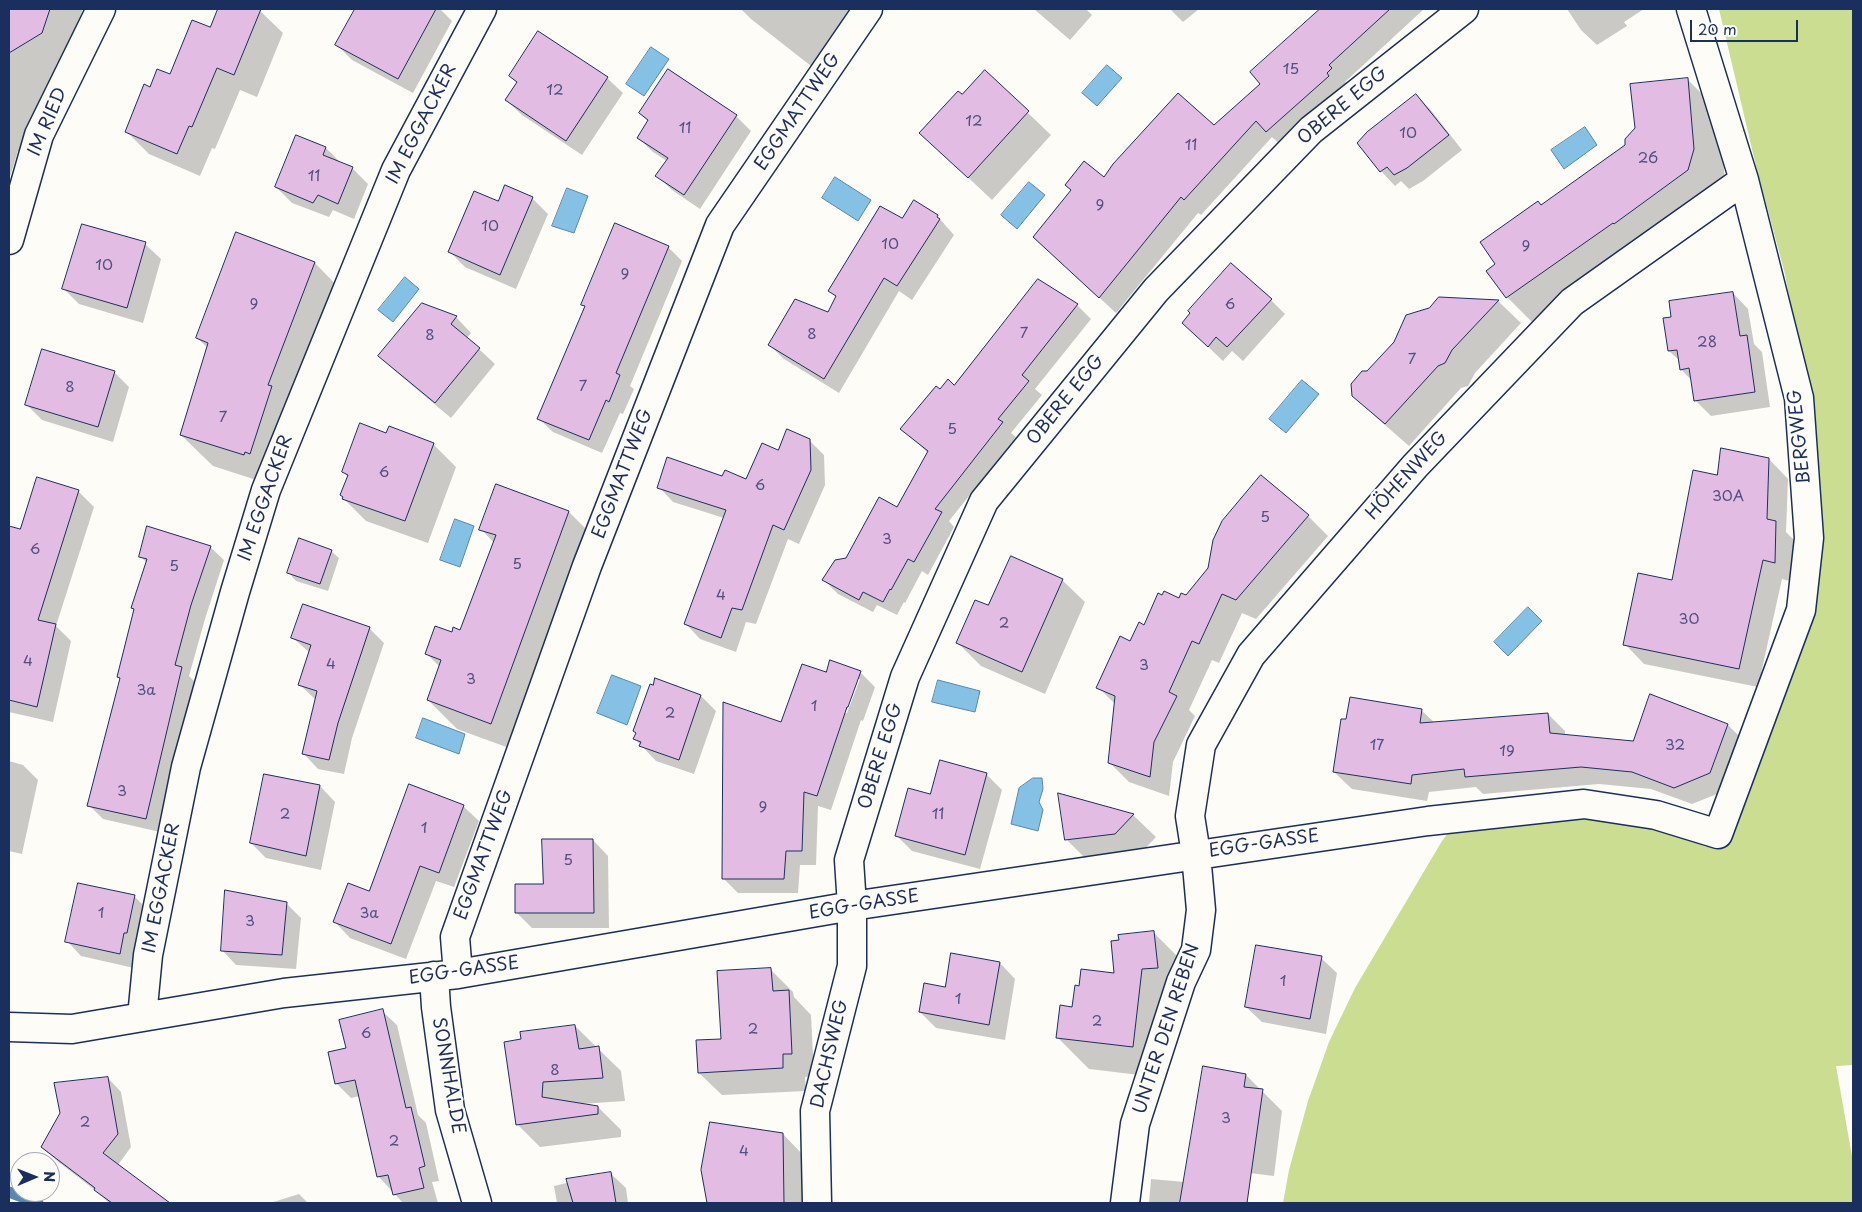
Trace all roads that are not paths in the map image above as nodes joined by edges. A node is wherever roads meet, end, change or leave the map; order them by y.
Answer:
1 (101, 9) edge
2 (482, 9) edge
3 (868, 9) edge
4 (1464, 9) edge
5 (1692, 9) edge
6 (1744, 180) junction
7 (9, 240) edge
8 (1718, 834) joint
9 (1196, 854) junction
10 (852, 906) junction
11 (446, 975) junction
12 (142, 1017) junction
13 (9, 1027) edge
14 (477, 1203) edge
15 (818, 1203) edge
16 (1125, 1203) edge

1 - 7 street, IM RIED
2 - 12 street, IM EGGACKER
3 - 11 street, EGGMATTWEG
4 - 10 street, OBERE EGG
5 - 6 street, BERGWEG
6 - 8 street, BERGWEG
6 - 9 street, HÖHENWEG
8 - 9 street, EGG-GASSE
9 - 10 street, EGG-GASSE
9 - 16 street, UNTER DEN REBEN
10 - 11 street, EGG-GASSE
10 - 15 street, DACHSWEG
11 - 12 street, EGG-GASSE
11 - 14 street, SONNHALDE
12 - 13 street, EGG-GASSE

